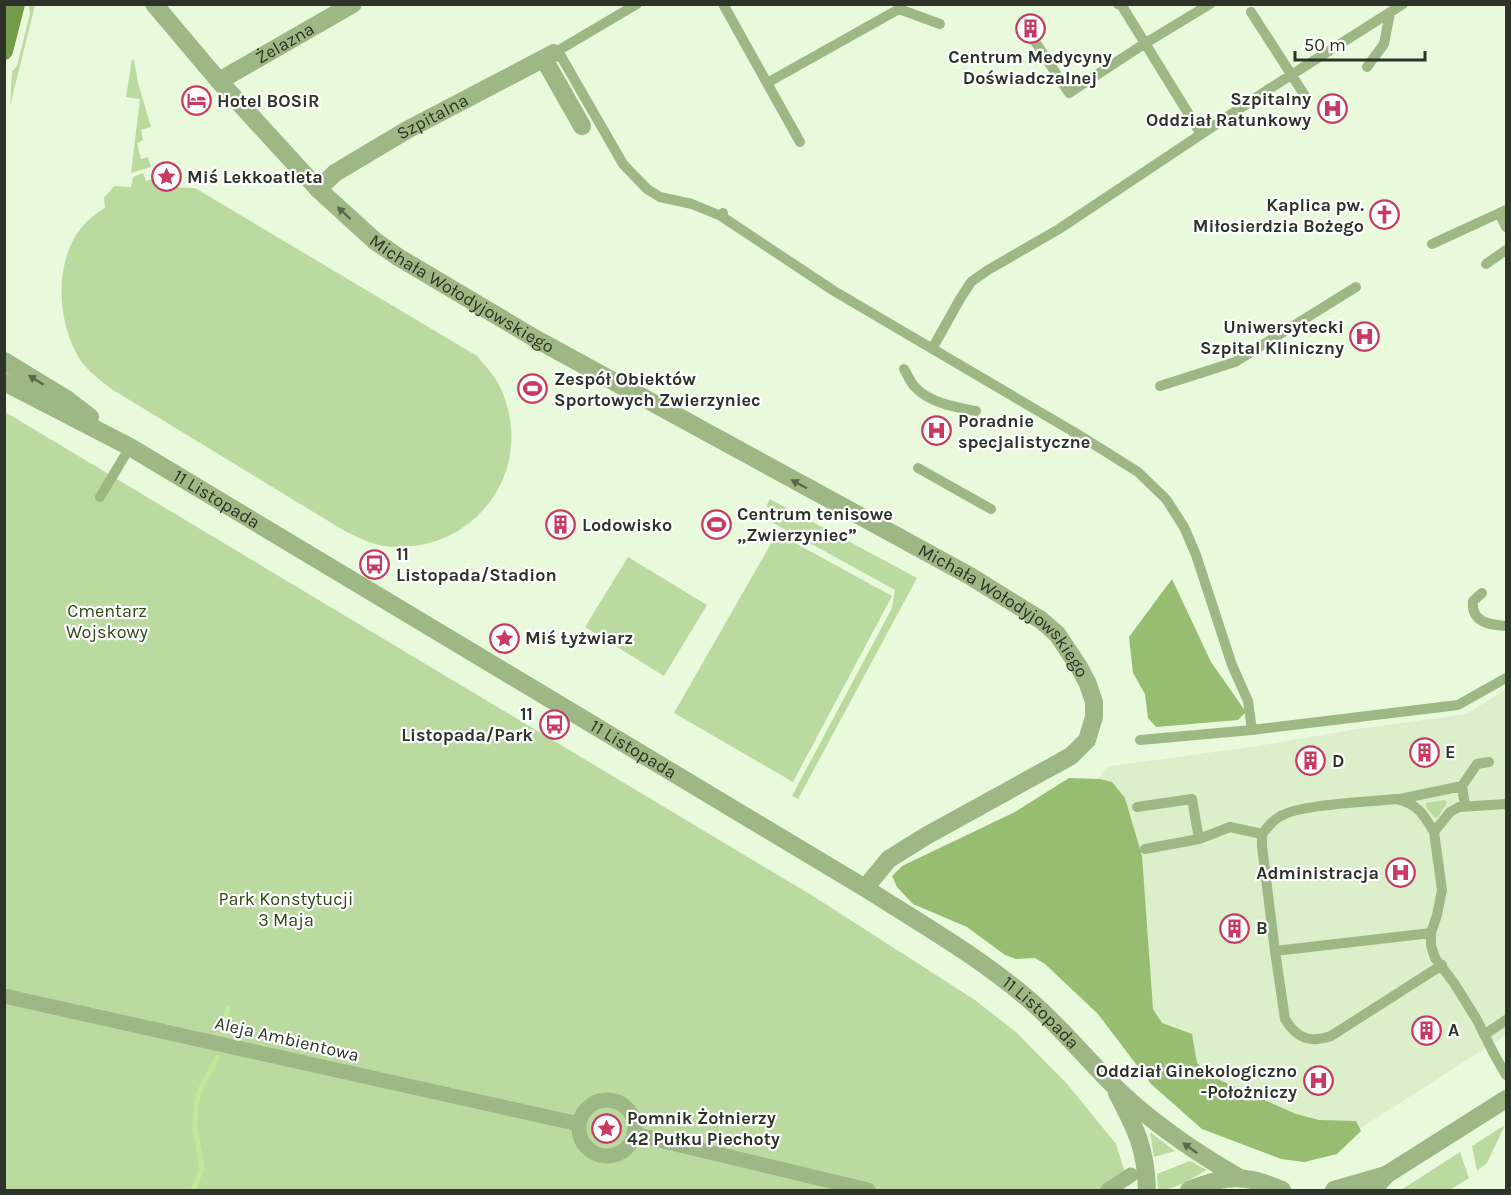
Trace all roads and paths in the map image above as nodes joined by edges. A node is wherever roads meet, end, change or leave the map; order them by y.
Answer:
1 (16, 4) edge
2 (154, 4) edge
3 (353, 4) edge
4 (637, 4) edge
5 (723, 4) edge
6 (1210, 4) edge
7 (1403, 4) edge
8 (1121, 5) edge
9 (1251, 12) dead end
10 (1390, 13) junction
11 (940, 24) dead end
12 (1036, 43) dead end
13 (1144, 44) junction
14 (5, 46) edge
15 (552, 54) junction
16 (1367, 67) dead end
17 (1291, 75) junction
18 (219, 81) junction
19 (767, 83) junction
20 (1307, 99) dead end
21 (582, 126) dead end
22 (1201, 134) junction
23 (800, 142) dead end
24 (318, 189) junction
25 (1503, 212) edge
26 (1506, 227) edge
27 (1432, 244) dead end
28 (1506, 250) edge
29 (1486, 264) dead end
30 (1356, 287) dead end
31 (932, 349) junction
32 (4, 361) edge
33 (904, 369) dead end
34 (4, 382) edge
35 (1160, 386) dead end
36 (976, 411) dead end
37 (130, 447) junction
38 (918, 468) dead end
39 (100, 497) dead end
40 (991, 509) dead end
41 (1482, 593) dead end
42 (1506, 626) edge
43 (1506, 678) edge
44 (1252, 730) junction
45 (1140, 740) dead end
46 (1489, 762) dead end
47 (1462, 786) junction
48 (1396, 800) junction
49 (1506, 804) edge
50 (1466, 806) junction
51 (1137, 807) dead end
52 (1434, 832) junction
53 (1262, 834) junction
54 (1199, 839) junction
55 (1144, 849) dead end
56 (865, 888) junction
57 (1431, 933) junction
58 (1275, 951) junction
59 (1442, 965) junction
60 (4, 996) edge
61 (1506, 1020) edge
62 (1484, 1035) junction
63 (1506, 1075) edge
64 (1112, 1084) junction
65 (1506, 1099) edge
66 (579, 1124) junction
67 (634, 1134) junction
68 (1131, 1175) dead end
69 (1386, 1175) junction
70 (1240, 1178) junction
71 (867, 1191) edge
72 (1108, 1191) edge
73 (1147, 1191) edge
74 (1189, 1191) edge
75 (1282, 1191) edge
76 (1334, 1191) edge
77 (1373, 1191) edge

1 - 14 main road
2 - 18 street, Michała Wołodyjowskiego
3 - 18 street, Żelazna
4 - 15 lane
5 - 19 lane
6 - 13 lane
7 - 10 lane
8 - 13 lane
9 - 17 lane
10 - 16 lane
10 - 17 lane
11 - 19 lane
12 - 13 lane
13 - 22 lane
15 - 21 street
15 - 24 street, Szpitalna
15 - 31 lane
17 - 20 lane
17 - 22 lane
18 - 24 street, Michała Wołodyjowskiego
19 - 23 lane
22 - 31 lane
56 -> 24 street, Michała Wołodyjowskiego
25 - 26 lane
25 - 27 lane
28 - 29 lane
30 - 35 lane
31 - 44 lane
37 -> 32 street, 11 Listopada
33 - 36 lane
34 - 37 street, 11 Listopada
37 - 39 lane
37 - 56 street, 11 Listopada
38 - 40 lane
41 - 42 lane
43 - 44 lane
44 - 45 lane
46 - 47 lane
47 - 48 lane
47 - 50 lane
48 - 52 lane
48 - 53 lane
49 - 50 lane
50 - 52 lane
51 - 54 lane
52 - 57 lane
53 - 54 lane
53 - 58 lane
54 - 55 lane
56 - 64 street, 11 Listopada
57 - 58 lane
57 - 59 lane
58 - 59 lane
59 - 62 lane
60 - 66 street, Aleja Ambientowa
61 - 62 lane
62 - 63 lane
70 -> 64 street, 11 Listopada
64 - 73 street, 11 Listopada
65 - 69 street
66 - 67 street
66 - 67 street
67 - 71 street
68 - 72 street
69 - 76 street
69 - 77 street
70 - 74 street
70 - 75 street

